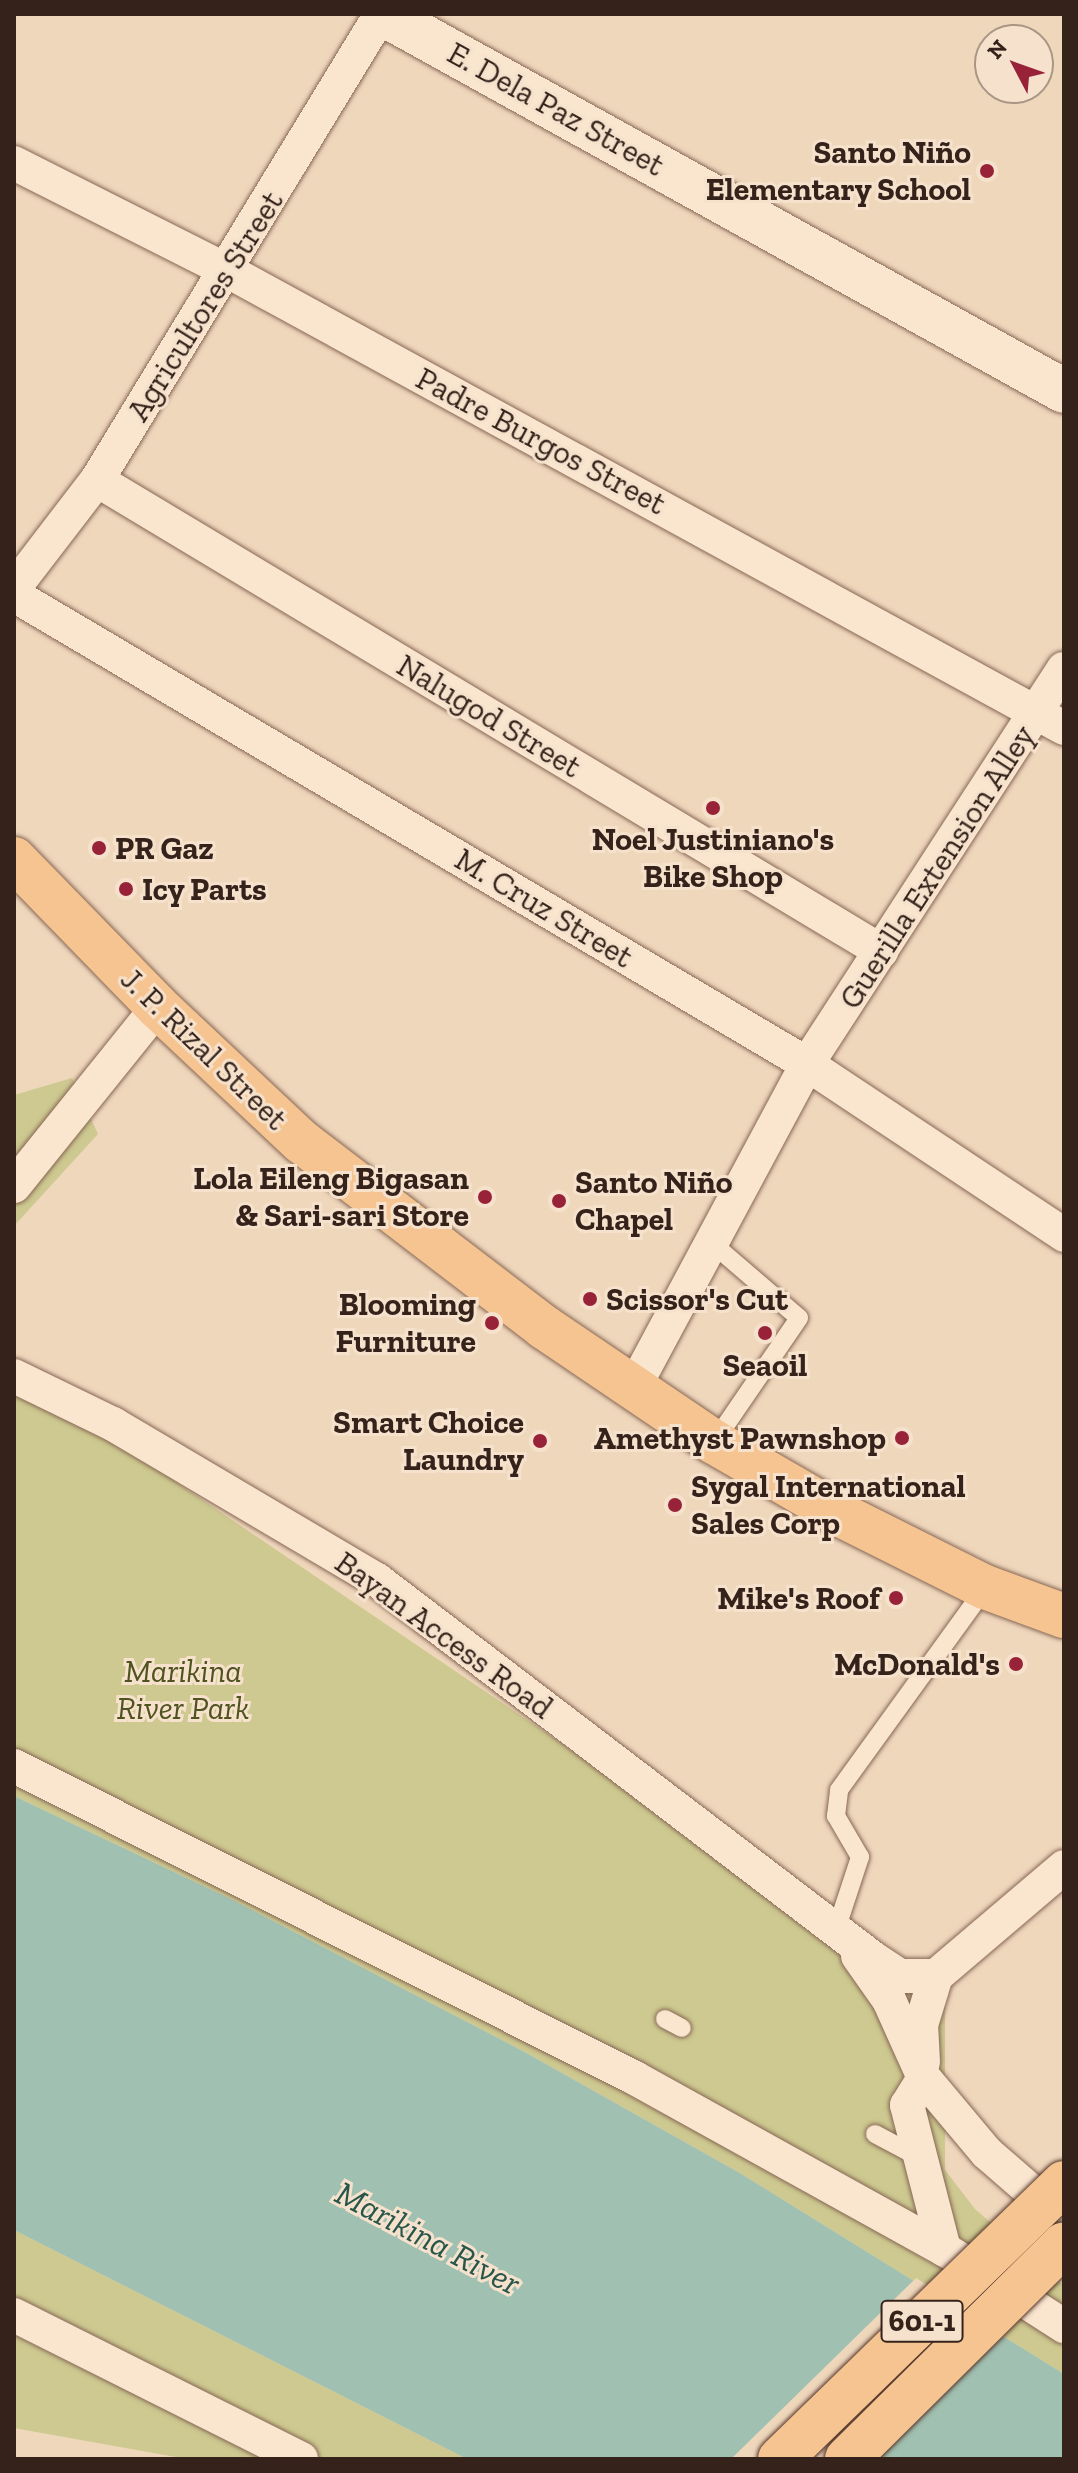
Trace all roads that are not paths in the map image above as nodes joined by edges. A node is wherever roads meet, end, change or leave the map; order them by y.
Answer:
1 (382, 14) edge
2 (14, 163) edge
3 (228, 271) junction
4 (1064, 391) edge
5 (97, 480) junction
6 (14, 588) edge
7 (14, 595) edge
8 (1064, 669) edge
9 (1052, 719) edge
10 (14, 859) edge
11 (881, 951) junction
12 (158, 1007) junction
13 (807, 1064) junction
14 (18, 1173) edge
15 (1064, 1235) edge
16 (713, 1244) junction
17 (14, 1376) edge
18 (633, 1389) junction
19 (714, 1442) junction
20 (985, 1587) junction
21 (1064, 1616) edge
22 (14, 1766) edge
23 (1064, 1867) edge
24 (842, 1931) junction
25 (936, 1976) junction
26 (665, 2019) dead end
27 (682, 2028) dead end
28 (924, 2078) junction
29 (875, 2134) dead end
30 (924, 2161) junction
31 (1062, 2215) edge
32 (944, 2249) junction
33 (993, 2280) junction
34 (14, 2315) edge
35 (1064, 2326) edge
36 (301, 2459) edge
37 (780, 2459) edge
38 (847, 2459) edge

1 - 3 street, Agricultores Street
1 - 4 street, E. Dela Paz Street
2 - 3 street, Padre Burgos Street
3 - 5 street, Agricultores Street
3 - 9 street, Padre Burgos Street
5 - 6 street, Agricultores Street
5 - 11 street, Nalugod Street
7 - 13 street, M. Cruz Street
8 - 9 street, Guerilla Extension Alley
9 - 11 street, Guerilla Extension Alley
10 - 12 main road, J. P. Rizal Street
11 - 13 street, Guerilla Extension Alley
12 - 14 street
12 - 18 main road, J. P. Rizal Street
13 - 15 street, M. Cruz Street
13 - 16 street, Guerilla Extension Alley
16 - 18 street, Guerilla Extension Alley
16 - 19 lane
17 - 24 street, Bayan Access Road
18 - 19 main road, J. P. Rizal Street
19 - 20 main road, J. P. Rizal Street
20 - 21 main road, J. P. Rizal Street
20 - 24 lane
22 - 32 street
23 - 25 street
24 - 25 street, Bayan Access Road
24 - 28 street, Bayan Access Road
25 - 28 street
26 - 27 lane
28 - 30 street
28 - 31 street, Bayan Access Road
29 - 30 lane
30 - 32 street
31 - 33 street
31 - 37 main road, 601-1, bridge
31 - 38 main road, 601-1, bridge
32 - 33 street
33 - 35 street
34 - 36 street

